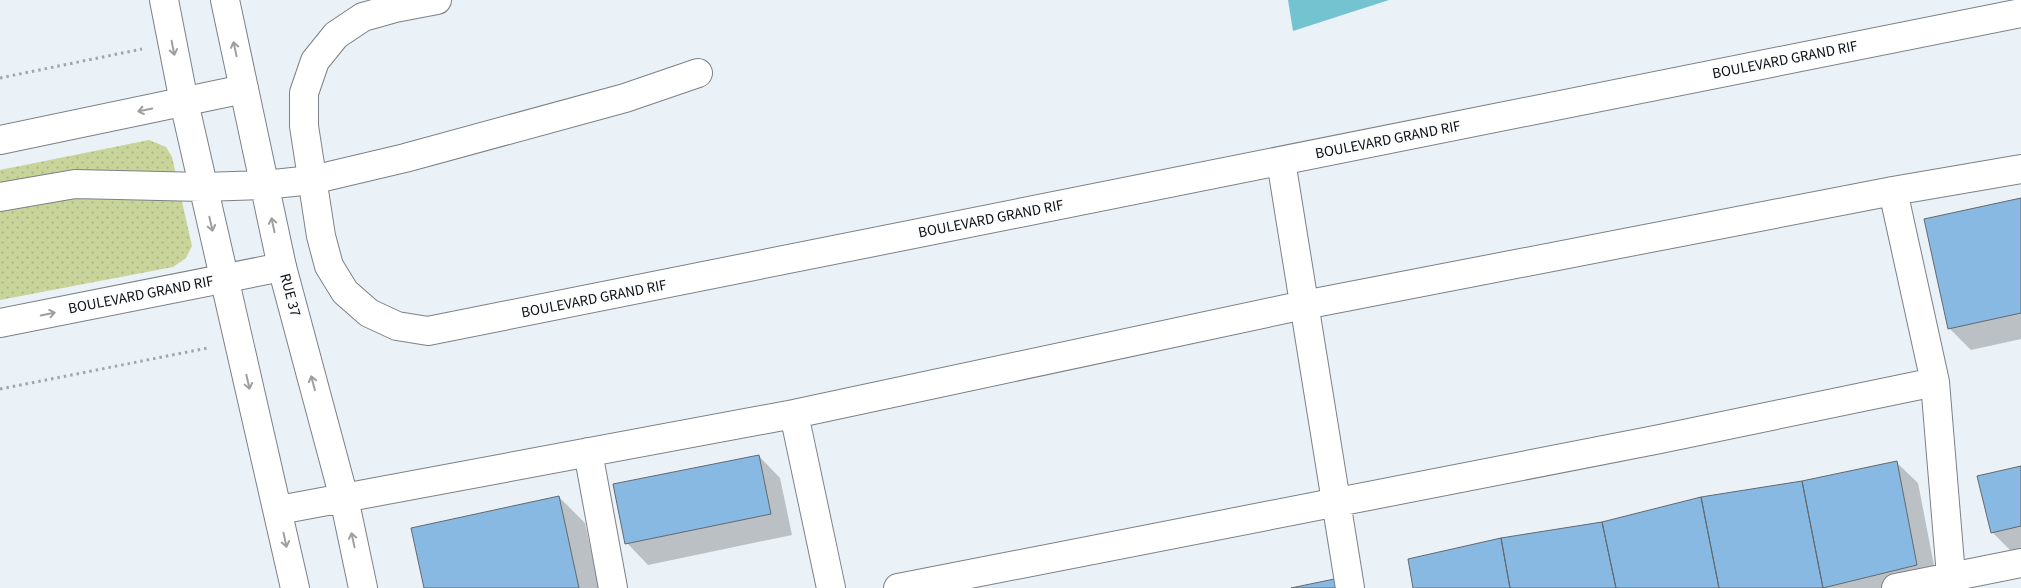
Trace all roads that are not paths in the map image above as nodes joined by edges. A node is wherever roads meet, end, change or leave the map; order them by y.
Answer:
1 (164, 0) edge
2 (225, 0) edge
3 (438, 0) edge
4 (2021, 13) edge
5 (698, 73) dead end
6 (244, 89) junction
7 (184, 102) junction
8 (0, 140) edge
9 (1281, 161) junction
10 (2021, 169) edge
11 (312, 180) junction
12 (264, 185) junction
13 (203, 187) junction
14 (1893, 191) junction
15 (0, 197) edge
16 (282, 267) junction
17 (224, 278) junction
18 (1304, 305) junction
19 (0, 323) edge
20 (1935, 382) junction
21 (794, 414) junction
22 (588, 452) junction
23 (344, 498) junction
24 (1335, 501) junction
25 (278, 510) junction
26 (2021, 563) edge
27 (1951, 582) edge
28 (295, 588) edge
29 (363, 588) edge
30 (613, 588) edge
31 (831, 588) edge
32 (898, 588) edge
33 (1350, 588) edge
34 (1896, 588) edge

1 -> 7 street
6 -> 2 street, RUE 37
3 - 11 street, BOULEVARD GRAND RIF
4 - 9 street, BOULEVARD GRAND RIF
5 - 11 street
6 - 7 street
6 - 12 street, RUE 37
7 -> 8 street
7 - 13 street
9 - 11 street, BOULEVARD GRAND RIF
9 - 18 street
10 - 14 street
11 - 12 street
12 - 13 street
16 -> 12 street, RUE 37
13 - 15 street
13 -> 17 street
14 - 18 street
14 - 20 street
16 - 17 street, BOULEVARD GRAND RIF
23 -> 16 street, RUE 37
19 -> 17 street, BOULEVARD GRAND RIF
17 -> 25 street
18 - 21 street
18 - 24 street
20 - 24 street
20 - 27 street
21 - 22 street
21 - 31 street
22 - 23 street
22 - 30 street
23 - 25 street
29 -> 23 street, RUE 37
24 - 32 street
24 - 33 street
25 -> 28 street
26 - 27 street
27 - 34 street

